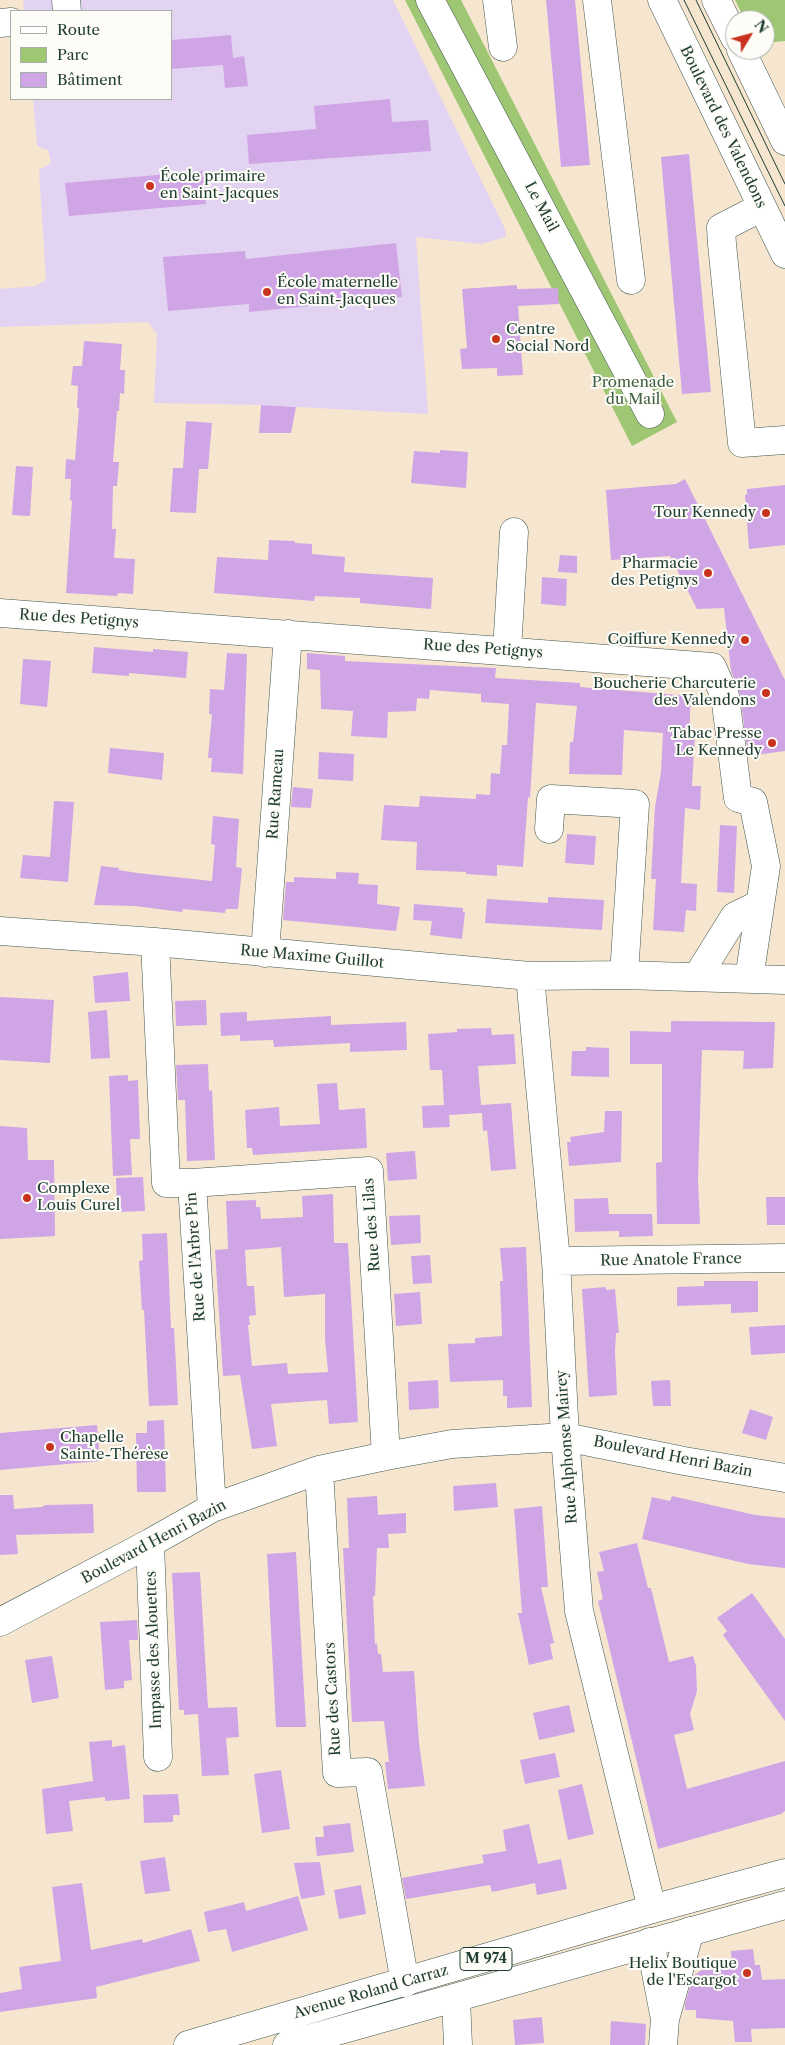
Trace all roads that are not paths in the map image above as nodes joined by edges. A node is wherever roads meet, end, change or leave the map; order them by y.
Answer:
1 (430, 0) edge
2 (497, 0) edge
3 (597, 0) edge
4 (662, 0) edge
5 (716, 0) edge
6 (725, 18) edge
7 (503, 47) dead end
8 (746, 60) edge
9 (785, 140) edge
10 (762, 207) junction
11 (785, 254) edge
12 (631, 280) dead end
13 (650, 414) dead end
14 (785, 440) edge
15 (514, 532) dead end
16 (0, 613) edge
17 (288, 634) junction
18 (507, 651) junction
19 (550, 828) dead end
20 (760, 904) junction
21 (0, 931) edge
22 (155, 942) junction
23 (265, 953) junction
24 (624, 974) junction
25 (530, 976) junction
26 (697, 977) junction
27 (749, 979) junction
28 (785, 980) edge
29 (179, 1183) junction
30 (785, 1258) edge
31 (556, 1261) junction
32 (565, 1436) junction
33 (386, 1456) junction
34 (319, 1470) junction
35 (785, 1478) edge
36 (212, 1508) junction
37 (150, 1544) junction
38 (0, 1622) edge
39 (158, 1757) dead end
40 (785, 1873) edge
41 (708, 1894) junction
42 (785, 1905) edge
43 (652, 1910) junction
44 (690, 1931) junction
45 (650, 1942) junction
46 (405, 1983) junction
47 (456, 1998) junction
48 (664, 2032) edge
49 (188, 2045) edge
50 (287, 2045) edge
51 (458, 2045) edge

1 - 13 street, Le Mail
2 - 7 street
3 - 12 street
4 - 10 street, Boulevard des Valendons
5 - 6 street
8 - 9 street
10 - 11 street, Boulevard des Valendons
10 - 14 street
15 - 18 street
16 - 17 street, Rue des Petignys
17 - 18 street, Rue des Petignys
17 - 23 street, Rue Rameau
18 - 20 street, Rue des Petignys
19 - 24 street
20 - 26 street
20 - 27 street, Rue des Petignys
21 - 22 street, Rue Maxime Guillot
22 - 23 street, Rue Maxime Guillot
22 - 29 street, Rue de l'Arbre Pin
23 - 25 street, Rue Maxime Guillot
24 - 25 street, Rue Maxime Guillot
24 - 26 street, Rue Maxime Guillot
25 - 31 street, Rue Alphonse Mairey
26 - 27 street, Rue Maxime Guillot
27 - 28 street, Rue Maxime Guillot
29 - 33 street, Rue des Lilas
29 - 36 street, Rue de l'Arbre Pin
30 - 31 street, Rue Anatole France
31 - 32 street, Rue Alphonse Mairey
32 - 33 street, Boulevard Henri Bazin
32 - 35 street, Boulevard Henri Bazin
32 - 43 street, Rue Alphonse Mairey
33 - 34 street, Boulevard Henri Bazin
34 - 36 street, Boulevard Henri Bazin
34 - 46 street, Rue des Castors
36 - 37 street, Boulevard Henri Bazin
37 - 38 street, Boulevard Henri Bazin
37 - 39 street, Impasse des Alouettes
40 - 41 street, Avenue Roland Carraz / M 974
41 - 43 street, Avenue Roland Carraz / M 974
41 - 45 street
42 - 44 street, Avenue Roland Carraz / M 974
43 - 46 street, Avenue Roland Carraz / M 974
44 - 45 street, Avenue Roland Carraz / M 974
44 - 48 street
45 - 47 street, Avenue Roland Carraz / M 974
45 - 48 street
46 - 49 street, Avenue Roland Carraz / M 974
47 - 50 street, Avenue Roland Carraz / M 974
47 - 51 street

